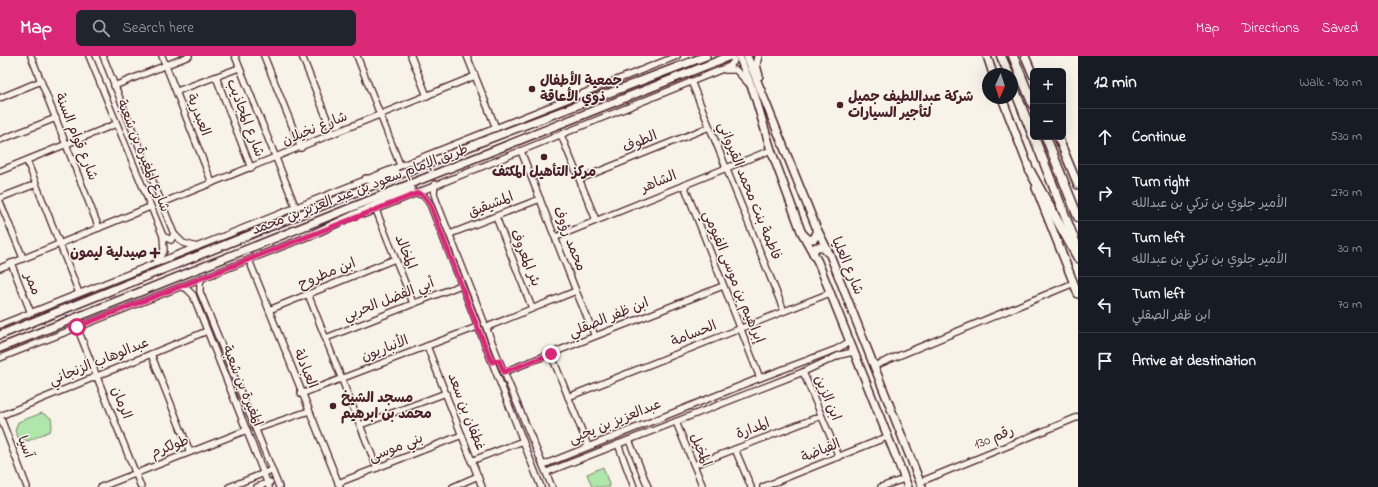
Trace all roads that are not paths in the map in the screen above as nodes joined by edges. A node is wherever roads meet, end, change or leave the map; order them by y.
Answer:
1 (31, 56) edge
2 (89, 56) edge
3 (103, 56) edge
4 (162, 56) edge
5 (189, 56) edge
6 (235, 56) edge
7 (264, 56) edge
8 (302, 56) edge
9 (357, 56) edge
10 (411, 56) edge
11 (467, 56) edge
12 (677, 56) edge
13 (706, 56) edge
14 (758, 56) edge
15 (987, 56) edge
16 (1001, 56) edge
17 (1013, 56) edge
18 (1025, 56) edge
19 (739, 58) edge
20 (166, 66) junction
21 (240, 68) junction
22 (992, 68) edge
23 (1006, 68) edge
24 (1030, 68) edge
25 (715, 71) junction
26 (475, 76) junction
27 (216, 77) junction
28 (691, 81) junction
29 (41, 82) junction
30 (114, 86) junction
31 (176, 92) junction
32 (758, 93) junction
33 (427, 96) junction
34 (1018, 97) edge
35 (0, 98) edge
36 (1004, 104) edge
37 (1033, 104) edge
38 (380, 115) junction
39 (56, 118) junction
40 (116, 124) junction
41 (709, 127) junction
42 (496, 128) junction
43 (1030, 128) edge
44 (333, 134) junction
45 (562, 135) junction
46 (0, 140) edge
47 (1035, 140) edge
48 (1047, 140) edge
49 (1059, 140) edge
50 (66, 144) junction
51 (301, 148) junction
52 (771, 150) junction
53 (521, 151) junction
54 (276, 157) junction
55 (475, 159) junction
56 (27, 160) junction
57 (437, 160) junction
58 (400, 165) junction
59 (251, 168) junction
60 (726, 168) junction
61 (0, 171) edge
62 (1030, 171) junction
63 (366, 179) junction
64 (580, 180) junction
65 (212, 183) junction
66 (36, 184) junction
67 (436, 184) junction
68 (684, 184) junction
69 (1078, 185) edge
70 (1066, 188) junction
71 (418, 193) junction
72 (0, 198) edge
73 (540, 199) junction
74 (436, 200) junction
75 (0, 202) edge
76 (162, 203) junction
77 (430, 204) junction
78 (150, 207) junction
79 (296, 208) junction
80 (376, 210) junction
81 (1078, 212) edge
82 (496, 217) junction
83 (1078, 217) edge
84 (596, 220) junction
85 (816, 227) junction
86 (99, 228) junction
87 (801, 231) junction
88 (174, 234) junction
89 (450, 234) junction
90 (311, 235) junction
91 (163, 236) junction
92 (556, 237) junction
93 (60, 243) junction
94 (199, 247) junction
95 (1078, 249) edge
96 (830, 255) junction
97 (23, 258) junction
98 (1078, 258) edge
99 (395, 259) junction
100 (248, 260) junction
101 (818, 262) junction
102 (11, 263) junction
103 (154, 264) junction
104 (0, 268) edge
105 (202, 278) junction
106 (1074, 283) junction
107 (461, 285) junction
108 (723, 286) junction
109 (181, 287) junction
110 (576, 291) junction
111 (200, 292) junction
112 (79, 293) junction
113 (830, 293) junction
114 (308, 294) junction
115 (1078, 294) edge
116 (193, 295) junction
117 (413, 303) junction
118 (532, 308) junction
119 (269, 310) junction
120 (784, 311) junction
121 (31, 313) junction
122 (0, 325) edge
123 (477, 326) junction
124 (77, 327) junction
125 (487, 327) junction
126 (741, 328) junction
127 (208, 331) junction
128 (0, 335) edge
129 (595, 336) junction
130 (326, 338) junction
131 (849, 342) junction
132 (427, 346) junction
133 (0, 348) edge
134 (837, 349) junction
135 (853, 352) junction
136 (497, 353) junction
137 (151, 354) junction
138 (551, 354) junction
139 (840, 355) junction
140 (490, 356) junction
141 (0, 358) edge
142 (499, 360) junction
143 (492, 362) junction
144 (874, 366) junction
145 (504, 372) junction
146 (802, 372) junction
147 (97, 376) junction
148 (760, 378) junction
149 (342, 379) junction
150 (446, 393) junction
151 (302, 394) junction
152 (568, 397) junction
153 (697, 403) junction
154 (309, 411) junction
155 (700, 412) junction
156 (0, 416) edge
157 (821, 416) junction
158 (1078, 418) edge
159 (676, 422) junction
160 (360, 425) junction
161 (256, 429) junction
162 (247, 430) junction
163 (462, 435) junction
164 (887, 437) junction
165 (629, 440) junction
166 (523, 441) junction
167 (618, 444) junction
168 (588, 446) junction
169 (736, 449) junction
170 (190, 452) junction
171 (839, 456) junction
172 (471, 461) junction
173 (694, 465) junction
174 (377, 468) junction
175 (545, 469) junction
176 (272, 470) junction
177 (136, 473) junction
178 (264, 473) junction
179 (536, 473) junction
180 (478, 476) junction
181 (904, 479) junction
182 (276, 480) junction
183 (921, 484) edge
184 (268, 485) edge
185 (339, 485) edge
186 (27, 487) edge
187 (101, 487) edge
188 (141, 487) edge
189 (229, 487) edge
190 (258, 487) edge
191 (279, 487) edge
192 (452, 487) edge
193 (482, 487) edge
194 (541, 487) edge
195 (552, 487) edge
196 (634, 487) edge
197 (648, 487) edge
198 (702, 487) edge
199 (751, 487) edge
200 (763, 487) edge
201 (881, 487) edge
202 (908, 487) edge

1 - 29 street, شارع قوام السنة
2 - 40 street, شارع المغيرة بن شعبة
3 - 30 street, شارع المغيرة بن شعبة
4 - 20 street, العبدرية
5 - 20 street
6 - 21 street
7 - 51 street
8 - 44 street
9 - 38 street
10 - 33 street
11 - 26 street
12 - 42 street
13 - 57 main road, طريق الإمام سعود بن عبد العزيز بن محمد
14 - 32 main road
15 - 22 main road
16 - 23 highway
17 - 37 highway
18 - 24 main road
19 - 25 street
19 - 32 main road, شارع العليا
19 - 55 main road, طريق الإمام سعود بن عبد العزيز بن محمد
20 - 30 street
20 - 31 street, العبدرية
21 - 27 street
21 - 54 street
25 - 28 street
25 - 32 street
26 - 33 street, شارع نخيلان
26 - 42 street
27 - 31 street
27 - 59 street, شارع المجاذيب
28 - 41 street, فاطمة بنت محمد القيرواني
28 - 45 street
29 - 35 street
29 - 39 street, شارع قوام السنة
30 - 76 street, شارع المغيرة بن شعبة
31 - 65 street, العبدرية
32 - 52 main road, شارع العليا
32 - 85 main road, شارع العليا
33 - 38 street, شارع نخيلان
34 - 43 highway
36 - 62 main road
38 - 44 street, شارع نخيلان
38 - 58 street
39 - 46 street
39 - 50 street, شارع قوام السنة
40 - 50 street
40 - 78 street, شارع المغيرة بن شعبة
41 - 60 street, فاطمة بنت محمد القيرواني
41 - 64 street, الطوف
42 - 58 street
44 - 51 street, شارع نخيلان
45 - 53 street
45 - 64 street
47 - 95 highway
48 - 70 highway
49 - 69 main road
50 - 56 street
50 - 86 street, شارع قوام السنة
51 - 54 street, شارع نخيلان
52 - 60 street, الشاهر
52 - 87 main road, شارع العليا
53 - 67 street
53 - 73 street, محمد رؤوف
54 - 59 street, شارع نخيلان
54 - 79 street
55 - 90 main road
55 - 133 main road, طريق الإمام سعود بن عبد العزيز بن محمد
56 - 61 street
56 - 66 street
57 - 63 main road
57 - 128 main road, طريق الإمام سعود بن عبد العزيز بن محمد
58 - 63 street
59 - 65 street, شارع نخيلان
60 - 68 street, الشاهر
60 - 120 street, فاطمة بنت محمد القيرواني
62 - 98 highway
62 - 106 main road
63 - 79 street
64 - 84 street
65 - 76 street, شارع نخيلان
66 - 72 street
66 - 93 street
67 - 71 street
67 - 74 street
68 - 84 street, الشاهر
68 - 108 street, إبراهيم بن موسى الفيومي
70 - 81 highway
70 - 83 highway
71 - 77 street
71 - 80 street
73 - 82 street, المشيقيق
73 - 92 street, محمد رؤوف
74 - 77 street
74 - 89 street
75 - 97 street
76 - 88 street, شارع المغيرة بن شعبة
77 - 107 street
78 - 86 street
78 - 91 street, شارع المغيرة بن شعبة
79 - 94 street
80 - 90 street
80 - 99 street, المخالد
82 - 89 street, المشيقيق
82 - 118 street, بئر المعروف
84 - 92 street, الشاهر
85 - 87 main road
85 - 96 main road, شارع العليا
86 - 93 street
87 - 101 main road, شارع العليا
88 - 91 street
88 - 94 street
89 - 125 street
90 - 100 street
91 - 103 street
92 - 110 street, محمد رؤوف
93 - 97 street
93 - 112 street
94 - 103 street
96 - 101 main road
96 - 144 main road, شارع العليا
97 - 102 street
99 - 114 street, ابن مطروح
99 - 117 street, المخالد
100 - 105 street
100 - 119 street, العبادلة
101 - 113 main road, شارع العليا
102 - 104 street
102 - 121 street, ممر
103 - 112 street
105 - 109 street
105 - 111 street
106 - 115 main road
106 - 144 street
107 - 117 street, أبي الفضل الحربي
107 - 123 street
108 - 126 street, إبراهيم بن موسى الفيومي
108 - 129 street, ابن ظفر الصقلي
109 - 116 street
109 - 124 street
110 - 118 street
110 - 129 street, محمد رؤوف
111 - 116 street
111 - 161 street
112 - 121 street
113 - 120 street, الحسامة
113 - 131 main road, شارع العليا
114 - 119 street, ابن مطروح
114 - 130 street
116 - 127 street, المغيرة بن شعبة
117 - 130 street, أبي الفضل الحربي
118 - 125 street
119 - 151 street, العبادلة
120 - 126 street, الحسامة
121 - 122 street
123 - 132 street, الأنباريون
123 - 140 street
124 - 141 street
124 - 147 street, الرمان
125 - 136 street
126 - 148 street, إبراهيم بن موسى الفيومي
126 - 152 street, الحسامة
127 - 137 street, عبدالوهاب الزنجاني
127 - 162 street, المغيرة بن شعبة
129 - 138 street, ابن ظفر الصقلي
130 - 149 street
131 - 134 street, عبدالعزيز بن يحيى
131 - 135 main road, شارع العليا
132 - 149 street, الأنباريون
132 - 150 street, غطفان بن سعد
134 - 139 street
134 - 148 street, عبدالعزيز بن يحيى
135 - 139 street, عبدالعزيز بن يحيى
135 - 164 main road, شارع العليا
136 - 140 street
136 - 142 street
137 - 147 street, عبدالوهاب الزنجاني
137 - 170 street
138 - 145 street, ابن ظفر الصقلي
138 - 152 street
139 - 146 street, عبدالعزيز بن يحيى
140 - 143 street
142 - 143 street
142 - 145 street
143 - 166 street
144 - 183 main road, شارع العليا
145 - 175 street
146 - 155 street, عبدالعزيز بن يحيى
146 - 157 street, ابن الزين
147 - 156 street, عبدالوهاب الزنجاني
147 - 177 street, الرمان
148 - 153 street, عبدالعزيز بن يحيى
149 - 151 street, الأنباريون
149 - 160 street
150 - 160 street
150 - 163 street, غطفان بن سعد
151 - 154 street, العبادلة
152 - 168 street
153 - 155 street
153 - 168 street, عبدالعزيز بن يحيى
154 - 161 street
154 - 185 street, العبادلة
155 - 159 street, عبدالعزيز بن يحيى
156 - 186 street, آسيا
157 - 169 street, المدارة
157 - 171 street, ابن الزين
158 - 183 street, رقم 130
159 - 165 street, عبدالعزيز بن يحيى
159 - 173 street, المخيل
160 - 174 street
161 - 176 street
162 - 170 street, طولكرم
162 - 178 street, المغيرة بن شعبة
163 - 172 street, غطفان بن سعد
163 - 174 street, بني موسى
164 - 171 street, الفياضة
164 - 181 main road, شارع العليا
165 - 167 street, عبدالعزيز بن يحيى
165 - 197 street
166 - 172 street
166 - 179 street
167 - 175 street, عبدالعزيز بن يحيى
167 - 196 street
168 - 175 street, عبدالعزيز بن يحيى
169 - 173 street, المدارة
169 - 199 street
170 - 177 street, طولكرم
171 - 200 street, الفياضة
172 - 180 street, غطفان بن سعد
173 - 198 street, المخيل
174 - 185 street, بني موسى
175 - 179 street
175 - 195 street
176 - 178 street
176 - 182 street
177 - 187 street, طولكرم
177 - 188 street, الرمان
178 - 184 street, المغيرة بن شعبة
178 - 189 street
179 - 194 street
180 - 192 street
180 - 193 street, غطفان بن سعد
181 - 201 street
181 - 202 main road, شارع العليا
182 - 184 street
182 - 191 street
184 - 190 street

